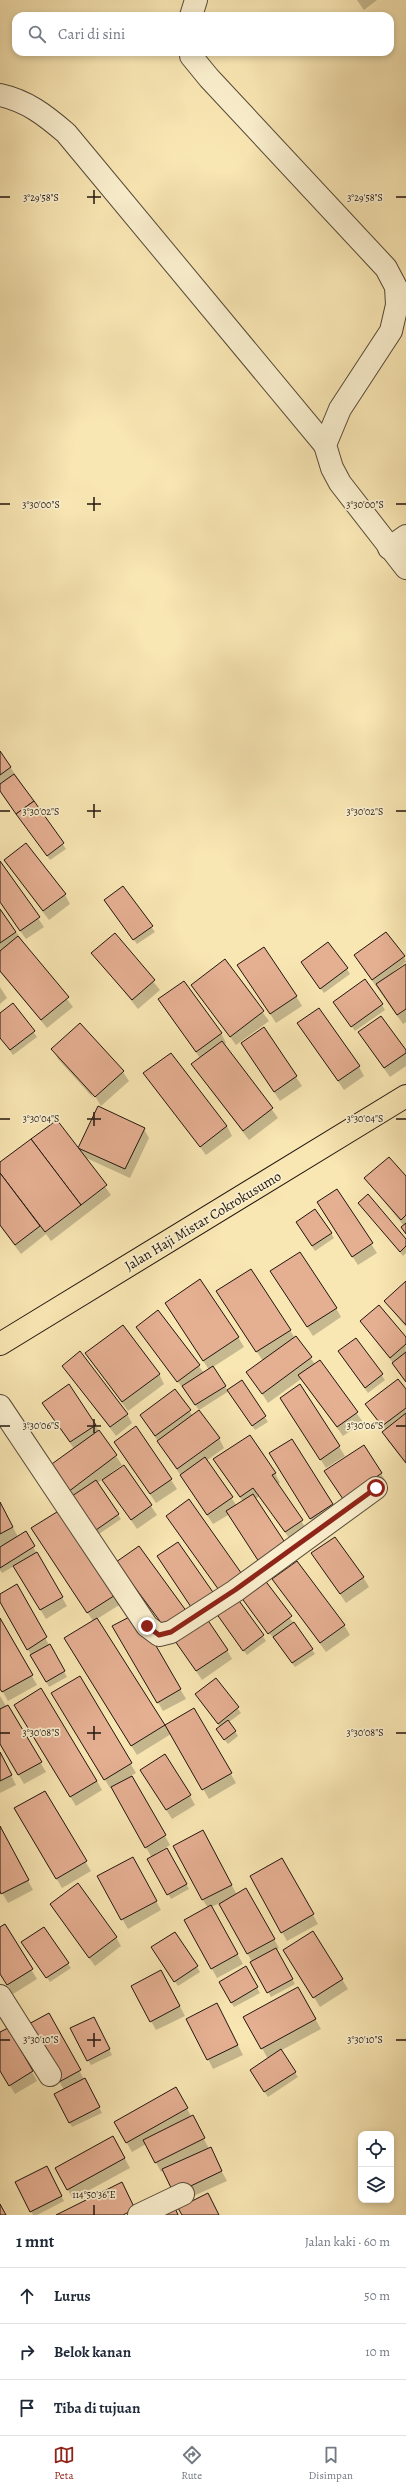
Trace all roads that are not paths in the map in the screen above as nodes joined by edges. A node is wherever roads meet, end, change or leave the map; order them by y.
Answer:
1 (196, 0) edge
2 (192, 12) edge
3 (191, 56) edge
4 (0, 95) edge
5 (325, 445) junction
6 (398, 542) edge
7 (406, 568) edge
8 (406, 1096) edge
9 (0, 1344) edge
10 (0, 1406) edge
11 (376, 1488) dead end
12 (0, 1996) edge
13 (50, 2075) dead end
14 (183, 2194) dead end
15 (139, 2215) edge

1 - 2 street
3 - 5 street
4 - 5 street
5 - 6 street
6 - 7 street
8 - 9 main road, Jalan Haji Mistar Cokrokusumo
10 - 11 street
12 - 13 street
14 - 15 street

